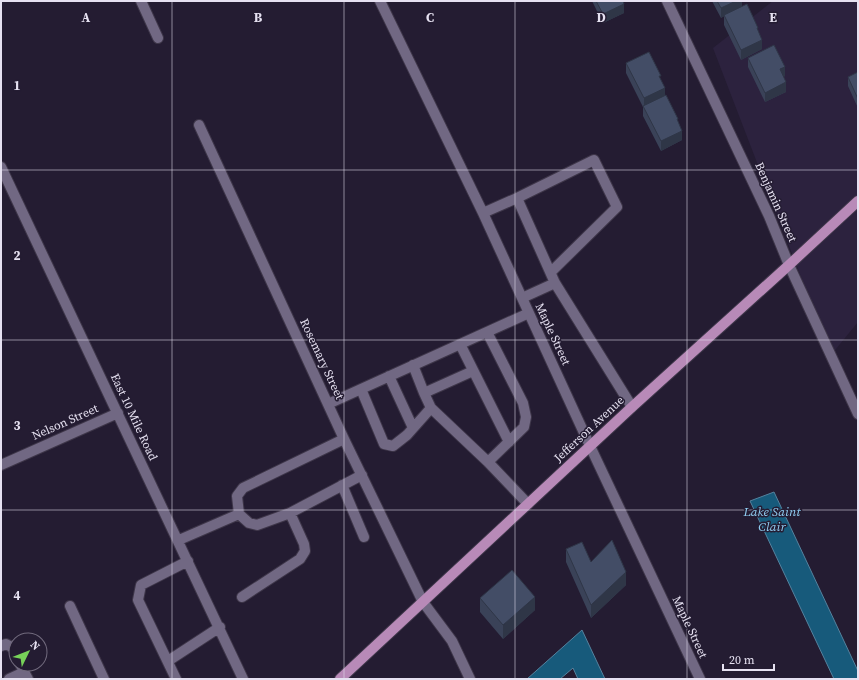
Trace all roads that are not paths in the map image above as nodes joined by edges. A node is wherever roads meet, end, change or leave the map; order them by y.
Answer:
1 (141, 1) edge
2 (380, 1) edge
3 (667, 1) edge
4 (158, 38) dead end
5 (199, 125) dead end
6 (2, 173) edge
7 (517, 198) junction
8 (858, 201) edge
9 (483, 213) junction
10 (789, 265) junction
11 (551, 272) junction
12 (555, 283) junction
13 (522, 298) junction
14 (529, 313) junction
15 (487, 332) junction
16 (460, 344) junction
17 (413, 365) junction
18 (473, 370) junction
19 (389, 376) junction
20 (361, 389) junction
21 (424, 393) junction
22 (328, 404) junction
23 (632, 407) junction
24 (431, 408) junction
25 (118, 413) junction
26 (858, 414) edge
27 (414, 428) junction
28 (344, 439) junction
29 (508, 442) junction
30 (590, 446) junction
31 (488, 462) junction
32 (1, 465) edge
33 (362, 475) junction
34 (342, 485) junction
35 (528, 504) junction
36 (290, 513) junction
37 (239, 514) junction
38 (364, 537) dead end
39 (179, 540) junction
40 (188, 561) junction
41 (242, 596) dead end
42 (423, 602) junction
43 (70, 606) dead end
44 (220, 627) junction
45 (168, 661) junction
46 (24, 672) edge
47 (9, 679) edge
48 (104, 679) edge
49 (176, 679) edge
50 (243, 679) edge
51 (340, 679) edge
52 (470, 679) edge
53 (700, 679) edge

1 - 4 street
2 - 9 street, Maple Street
3 - 10 street, Benjamin Street
5 - 22 street, Rosemary Street
6 - 25 street, East 10 Mile Road
7 - 9 street
7 - 11 street
7 - 11 street
8 - 10 main road, Jefferson Avenue
9 - 13 street, Maple Street
10 - 23 main road, Jefferson Avenue
10 - 26 street, Benjamin Street
11 - 12 street
12 - 13 street
12 - 23 street
13 - 14 street, Maple Street
14 - 15 street
14 - 30 street, Maple Street
15 - 16 street
15 - 29 street
16 - 17 street
16 - 18 street
17 - 19 street
17 - 21 street
18 - 21 street
18 - 29 street
19 - 20 street
19 - 27 street
20 - 22 street
20 - 27 street
21 - 24 street
22 - 28 street, Rosemary Street
23 - 30 main road, Jefferson Avenue
24 - 27 street
24 - 31 street
25 - 32 street, Nelson Street
25 - 39 street, East 10 Mile Road
28 - 33 street, Rosemary Street
28 - 37 street
29 - 31 street
30 - 35 main road, Jefferson Avenue
30 - 53 street, Maple Street
31 - 35 street
33 - 34 street
33 - 42 street, Rosemary Street
34 - 36 street
34 - 38 street
35 - 42 main road, Jefferson Avenue
36 - 37 street
36 - 41 street
37 - 39 street
39 - 40 street, East 10 Mile Road
40 - 44 street, East 10 Mile Road
40 - 45 street
42 - 51 main road, Jefferson Avenue
42 - 52 street, Rosemary Street
43 - 48 street
44 - 45 street
44 - 50 street, East 10 Mile Road
45 - 49 street
46 - 47 street

